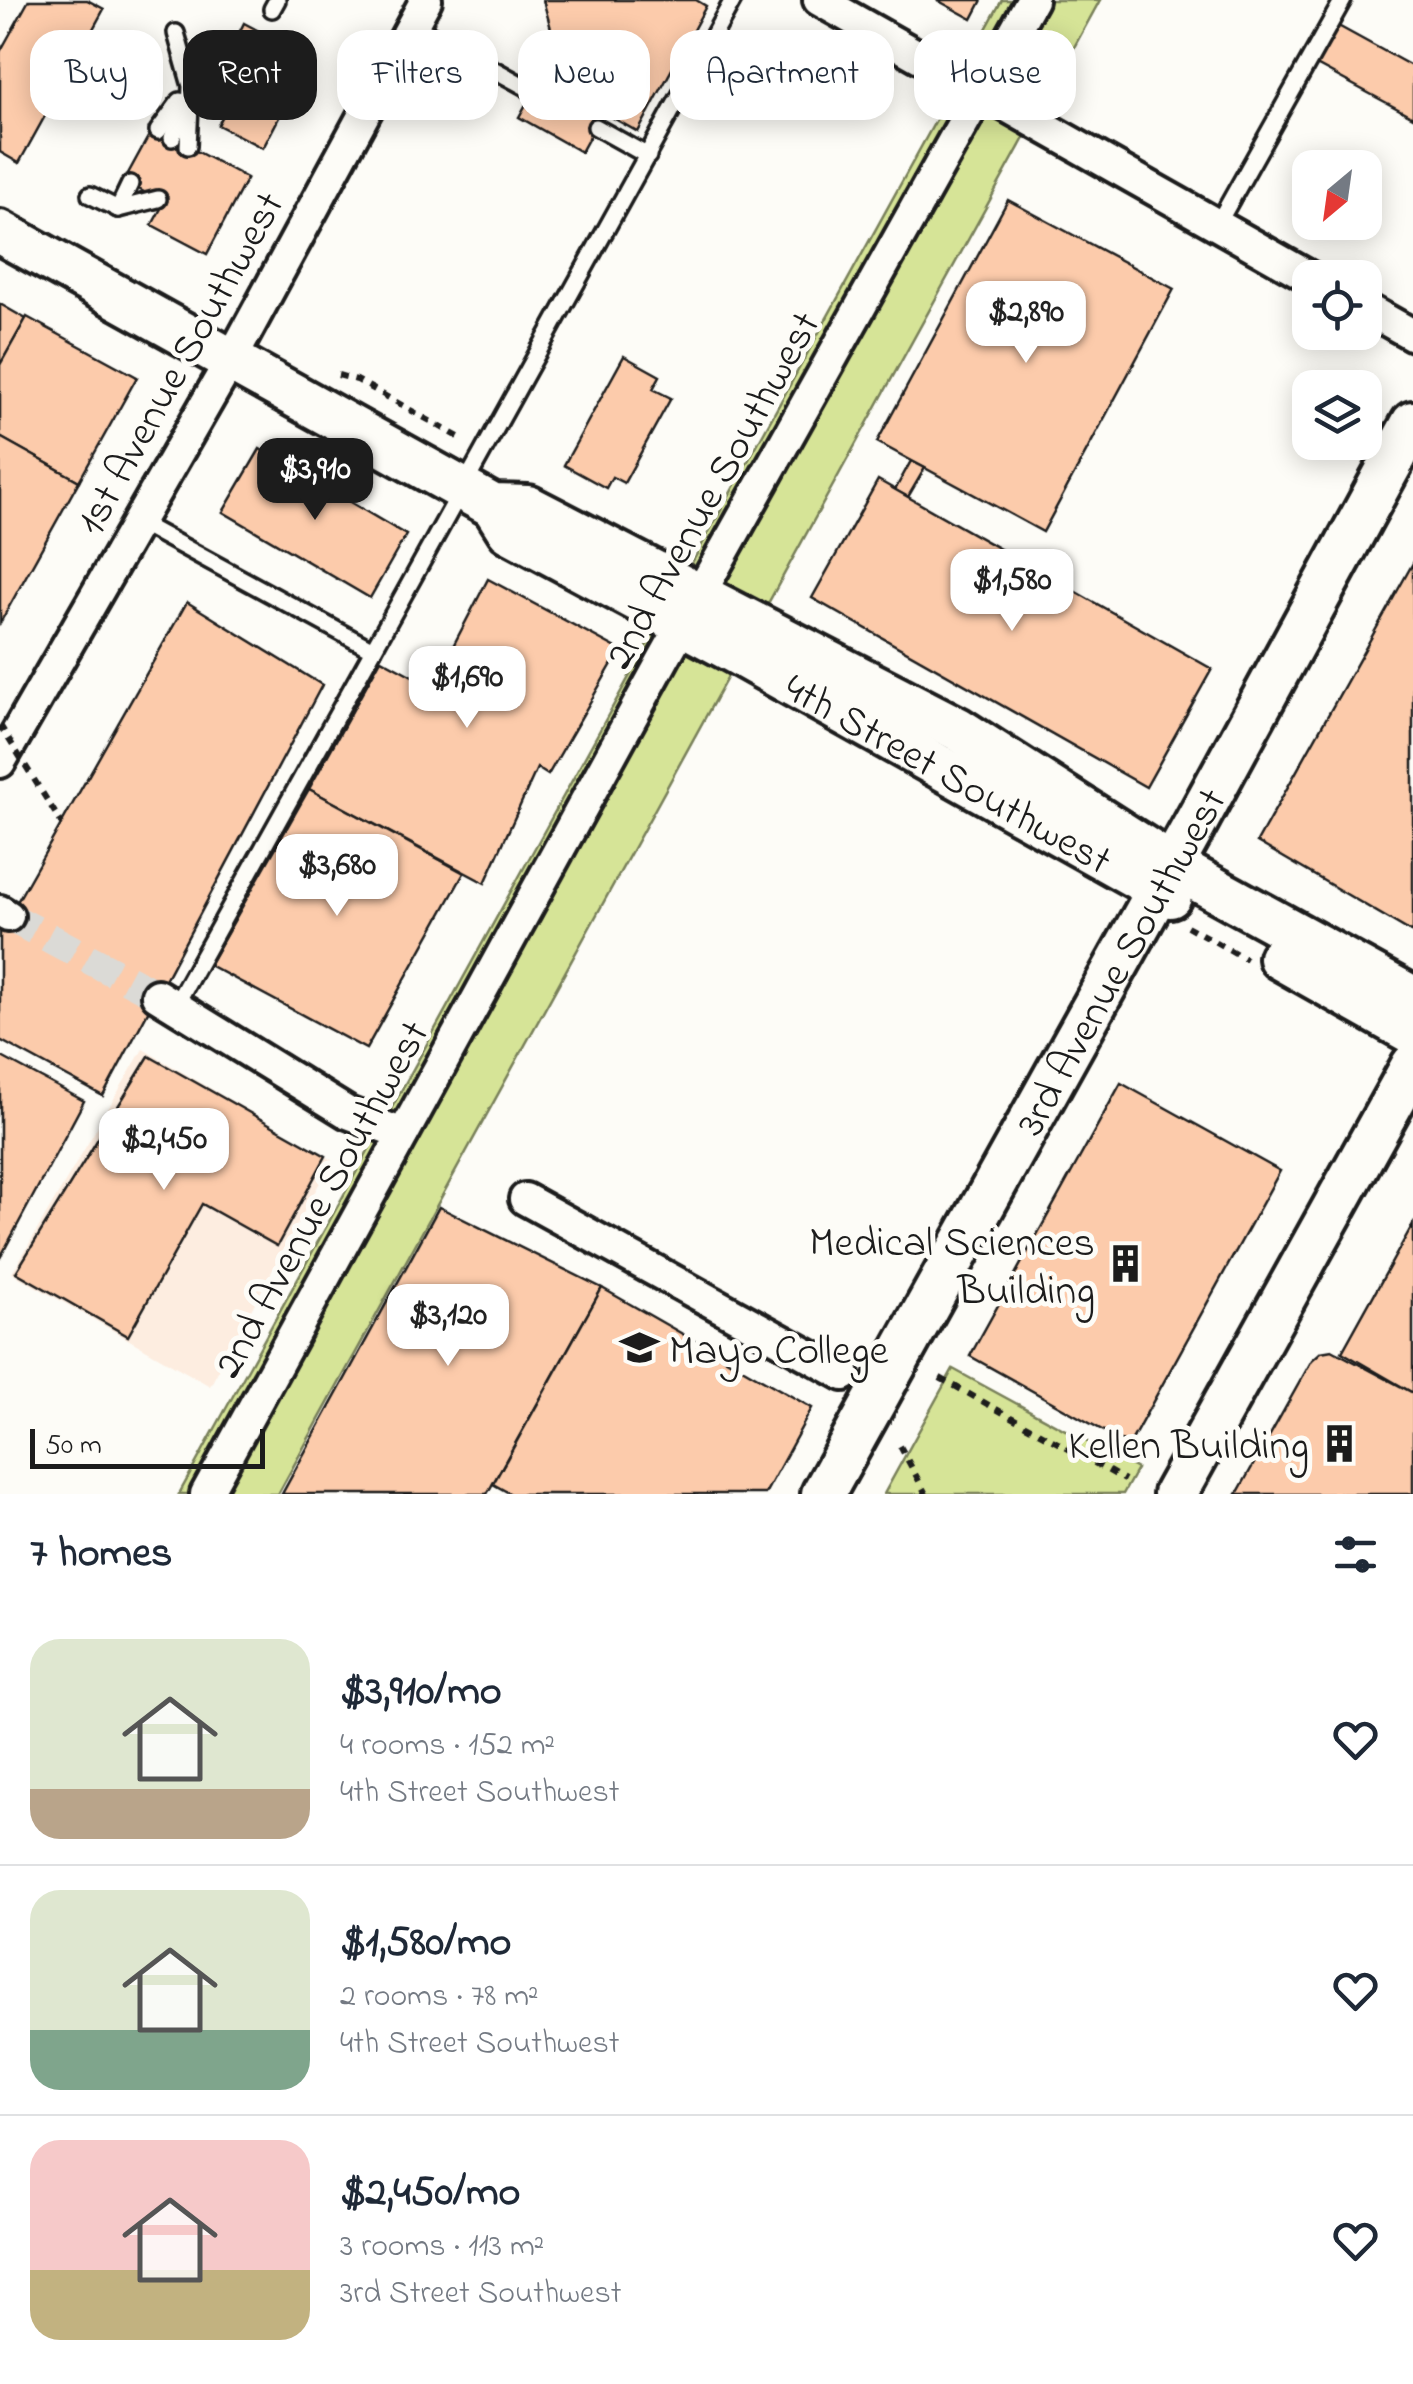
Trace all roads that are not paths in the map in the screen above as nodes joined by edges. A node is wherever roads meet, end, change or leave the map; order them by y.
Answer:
1 (733, 0) edge
2 (819, 0) edge
3 (1032, 0) edge
4 (1343, 0) edge
5 (420, 12) edge
6 (1015, 30) edge
7 (176, 33) dead end
8 (914, 54) edge
9 (183, 56) edge
10 (518, 81) edge
11 (183, 102) edge
12 (190, 120) edge
13 (964, 120) edge
14 (1030, 120) edge
15 (596, 127) dead end
16 (165, 134) dead end
17 (188, 146) dead end
18 (648, 156) junction
19 (136, 187) dead end
20 (90, 195) dead end
21 (158, 199) dead end
22 (118, 208) junction
23 (1217, 225) junction
24 (0, 232) edge
25 (1292, 268) edge
26 (1382, 318) edge
27 (1413, 335) edge
28 (231, 360) junction
29 (1413, 423) edge
30 (478, 498) junction
31 (138, 522) junction
32 (691, 610) junction
33 (373, 650) junction
34 (0, 762) edge
35 (1165, 877) junction
36 (1413, 998) edge
37 (166, 1001) joint
38 (1413, 1033) edge
39 (1413, 1064) edge
40 (402, 1134) junction
41 (524, 1199) dead end
42 (844, 1375) dead end
43 (206, 1494) edge
44 (822, 1494) edge
45 (1176, 1494) edge

1 - 18 lane
2 - 8 street
3 - 6 street, 2nd Avenue Southwest
4 - 23 lane
5 - 10 lane
5 - 28 street, 1st Avenue Southwest
7 - 9 lane
11 - 16 lane
12 - 17 lane
13 - 32 street, 2nd Avenue Southwest
14 - 23 street
15 - 18 lane
18 - 30 lane
19 - 22 lane
20 - 22 lane
21 - 22 lane
23 - 25 street
24 - 28 main road, 4th Street Southwest
26 - 27 street
28 - 30 main road, 4th Street Southwest
28 - 31 street, 1st Avenue Southwest
29 - 35 main road, 3rd Avenue Southwest
30 - 32 main road, 4th Street Southwest
30 - 33 lane
31 - 33 lane
31 - 34 street, 1st Avenue Southwest
32 - 35 main road, 4th Street Southwest
32 - 40 street, 2nd Avenue Southwest
33 - 37 lane
35 - 36 main road, 4th Street Southwest
35 - 38 main road, 4th Street Southwest
35 - 44 main road, 3rd Avenue Southwest
37 - 40 street
39 - 45 main road
40 - 43 street, 2nd Avenue Southwest
41 - 42 street

